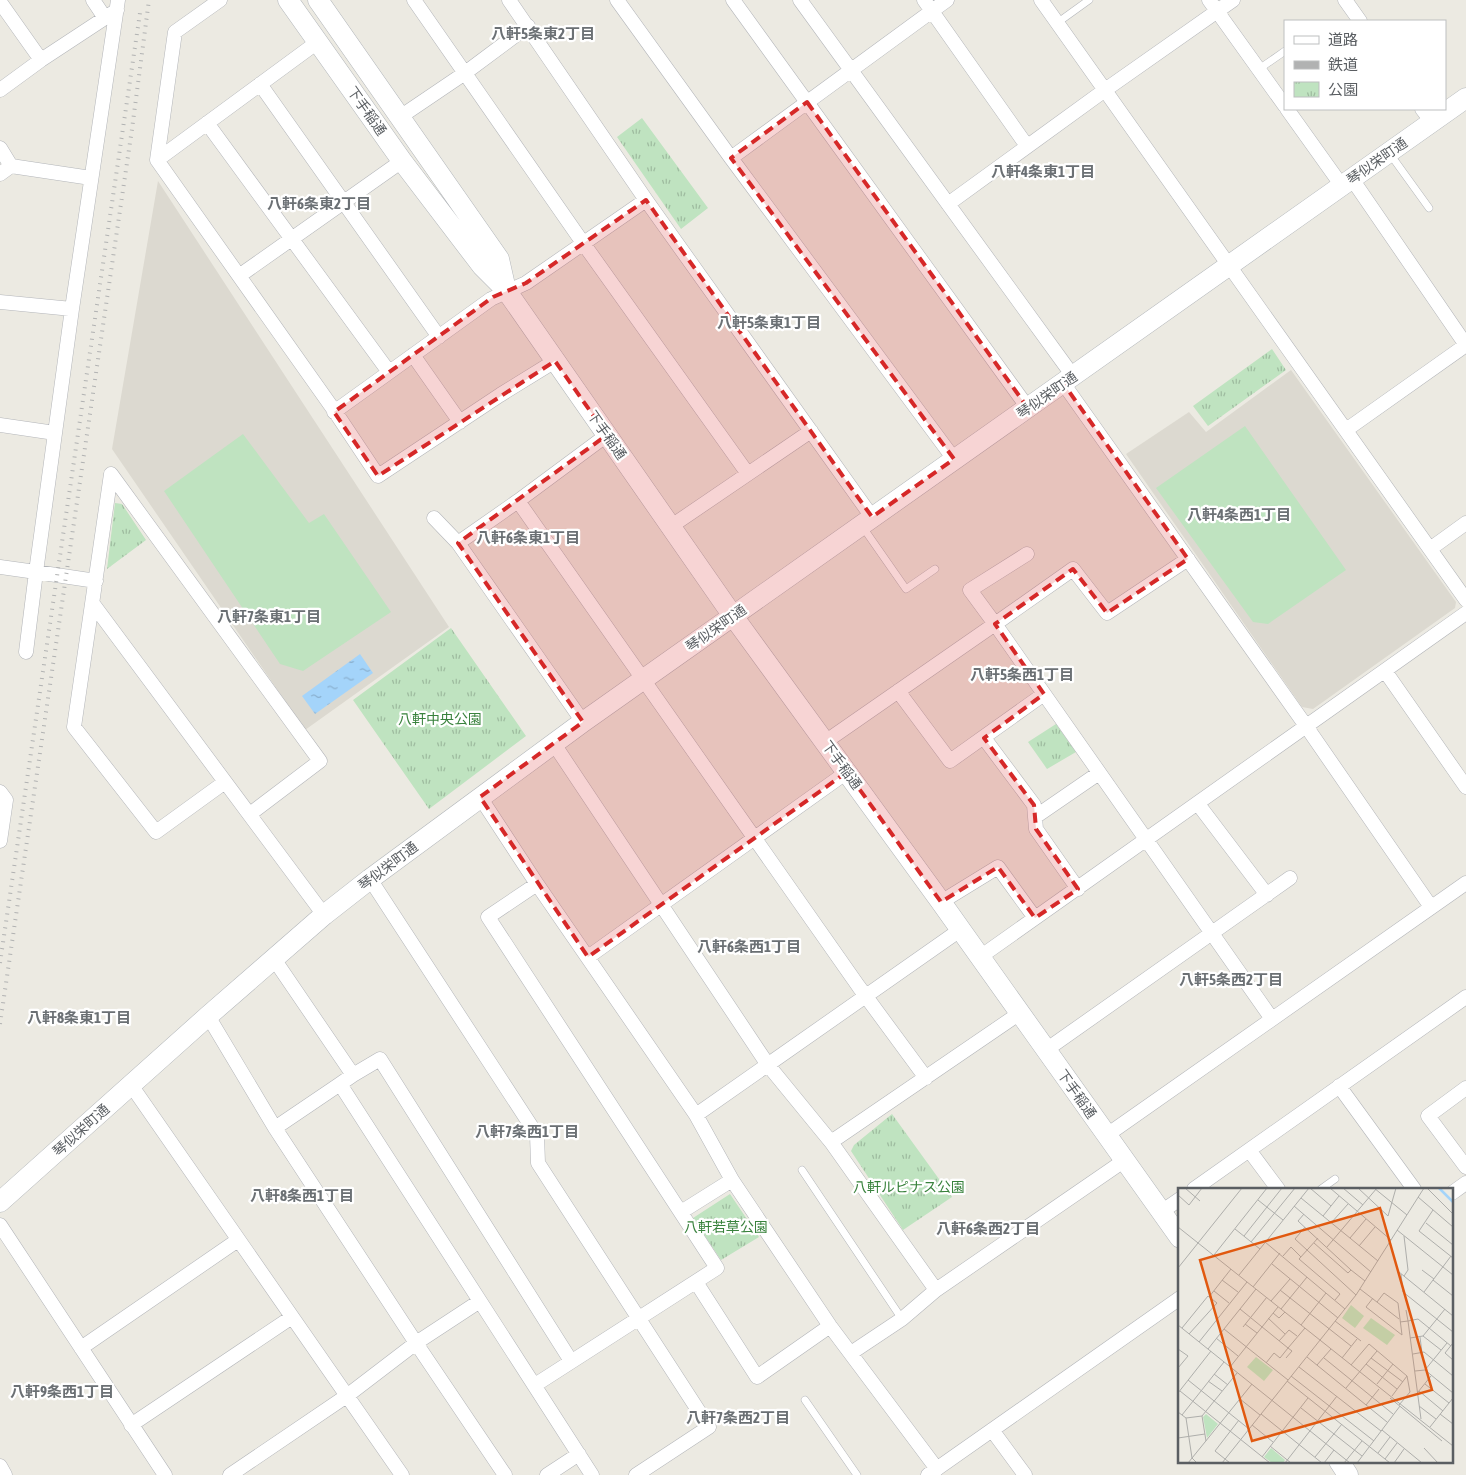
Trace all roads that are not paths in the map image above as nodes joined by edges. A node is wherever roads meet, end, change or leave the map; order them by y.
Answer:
1 (93, 0) edge
2 (220, 0) edge
3 (288, 0) edge
4 (318, 0) edge
5 (414, 0) edge
6 (509, 0) edge
7 (617, 0) edge
8 (733, 0) edge
9 (800, 0) edge
10 (947, 0) edge
11 (1041, 0) edge
12 (1089, 0) edge
13 (1233, 0) edge
14 (1345, 0) edge
15 (0, 2) edge
16 (928, 5) edge
17 (1213, 6) edge
18 (113, 9) edge
19 (1359, 20) edge
20 (1057, 23) junction
21 (528, 26) junction
22 (318, 41) junction
23 (1284, 52) edge
24 (41, 60) junction
25 (1258, 69) junction
26 (850, 71) junction
27 (465, 73) junction
28 (260, 84) junction
29 (0, 90) edge
30 (1105, 90) junction
31 (807, 102) junction
32 (1284, 104) edge
33 (1464, 104) edge
34 (1288, 110) edge
35 (1446, 110) edge
36 (1446, 110) edge
37 (1427, 116) edge
38 (400, 117) junction
39 (207, 123) junction
40 (1028, 146) junction
41 (0, 148) edge
42 (1389, 153) junction
43 (731, 158) junction
44 (157, 160) junction
45 (402, 161) junction
46 (6, 170) edge
47 (91, 178) junction
48 (1347, 182) junction
49 (646, 200) junction
50 (343, 202) junction
51 (948, 204) junction
52 (1429, 208) dead end
53 (291, 239) junction
54 (583, 243) junction
55 (1229, 265) junction
56 (238, 276) junction
57 (506, 290) junction
58 (0, 302) edge
59 (72, 308) junction
60 (439, 336) junction
61 (1466, 345) edge
62 (413, 355) junction
63 (555, 361) junction
64 (389, 372) junction
65 (1068, 379) junction
66 (1028, 408) junction
67 (334, 412) junction
68 (460, 422) junction
69 (0, 425) edge
70 (1346, 430) junction
71 (811, 431) junction
72 (55, 432) junction
73 (607, 435) junction
74 (954, 459) junction
75 (748, 474) junction
76 (518, 501) junction
77 (434, 518) dead end
78 (867, 521) junction
79 (1466, 523) edge
80 (670, 527) junction
81 (458, 544) junction
82 (1430, 549) junction
83 (1027, 554) dead end
84 (1188, 559) junction
85 (0, 567) edge
86 (935, 569) dead end
87 (36, 572) junction
88 (96, 581) junction
89 (1466, 600) edge
90 (93, 604) junction
91 (1466, 613) edge
92 (733, 616) junction
93 (995, 624) junction
94 (26, 652) dead end
95 (1385, 671) junction
96 (643, 680) junction
97 (898, 690) junction
98 (1044, 694) junction
99 (583, 722) junction
100 (1306, 726) junction
101 (984, 738) junction
102 (825, 742) junction
103 (554, 744) junction
104 (847, 772) junction
105 (1099, 773) junction
106 (225, 782) junction
107 (1466, 787) edge
108 (0, 792) edge
109 (480, 797) junction
110 (1198, 804) junction
111 (250, 814) junction
112 (1035, 817) junction
113 (755, 839) junction
114 (1146, 840) junction
115 (0, 841) edge
116 (1290, 878) dead end
117 (370, 879) junction
118 (1466, 883) edge
119 (536, 884) junction
120 (1078, 889) junction
121 (1267, 895) junction
122 (941, 902) junction
123 (661, 905) junction
124 (1431, 907) junction
125 (324, 915) junction
126 (1035, 918) junction
127 (960, 930) junction
128 (1212, 934) junction
129 (274, 958) junction
130 (588, 958) junction
131 (980, 958) junction
132 (865, 996) junction
133 (1466, 997) edge
134 (1020, 1013) junction
135 (208, 1016) junction
136 (1272, 1019) junction
137 (1046, 1050) junction
138 (768, 1065) junction
139 (353, 1075) junction
140 (926, 1078) junction
141 (340, 1084) junction
142 (131, 1085) junction
143 (1339, 1086) junction
144 (1466, 1088) edge
145 (696, 1116) junction
146 (275, 1128) junction
147 (1106, 1135) junction
148 (832, 1142) junction
149 (1249, 1150) junction
150 (1125, 1160) junction
151 (1466, 1167) edge
152 (802, 1170) dead end
153 (1335, 1179) dead end
154 (732, 1180) junction
155 (1466, 1183) edge
156 (1195, 1188) edge
157 (1277, 1188) edge
158 (1322, 1188) edge
159 (1413, 1188) edge
160 (1454, 1192) edge
161 (1178, 1200) edge
162 (0, 1202) edge
163 (681, 1212) junction
164 (1161, 1212) junction
165 (0, 1225) edge
166 (1178, 1235) edge
167 (238, 1240) junction
168 (696, 1282) junction
169 (936, 1290) junction
170 (1178, 1299) edge
171 (480, 1301) junction
172 (292, 1317) junction
173 (638, 1318) junction
174 (902, 1319) junction
175 (830, 1326) junction
176 (416, 1343) junction
177 (81, 1348) junction
178 (851, 1354) junction
179 (571, 1361) junction
180 (535, 1385) junction
181 (348, 1395) junction
182 (805, 1400) dead end
183 (132, 1425) junction
184 (992, 1430) junction
185 (579, 1454) junction
186 (1339, 1462) edge
187 (0, 1466) edge
188 (933, 1472) edge
189 (397, 1473) edge
190 (5, 1475) edge
191 (165, 1475) edge
192 (230, 1475) edge
193 (505, 1475) edge
194 (547, 1475) edge
195 (592, 1475) edge
196 (636, 1475) edge
197 (857, 1475) edge
198 (1025, 1475) edge
199 (1348, 1475) edge

1 - 18 street
2 - 44 street
3 - 22 main road, 下手稲通
4 - 38 main road, 下手稲通
5 - 27 street
6 - 21 street
7 - 43 street
8 - 31 street
9 - 26 street
10 - 16 street
11 - 20 street
12 - 20 lane
13 - 17 street
14 - 19 street
15 - 24 street
16 - 26 street
16 - 40 street
17 - 25 street
17 - 30 street
18 - 24 street
18 - 47 street
20 - 30 street
21 - 27 street
21 - 49 street
22 - 28 street
22 - 45 main road, 下手稲通
23 - 25 lane
24 - 29 street
25 - 32 street
26 - 31 street
26 - 51 street
27 - 38 street
27 - 54 street
28 - 39 street
28 - 50 street
30 - 40 street
30 - 55 street
31 - 43 street
31 - 66 street
33 - 35 main road, 琴似栄町通
34 - 48 street
36 - 37 main road, 琴似栄町通
37 - 42 main road, 琴似栄町通
38 - 57 main road, 下手稲通
39 - 44 street
39 - 53 street
40 - 51 street
41 - 46 street
42 - 48 main road, 琴似栄町通
42 - 52 lane
43 - 74 street
44 - 56 street
45 - 50 street
45 - 57 main road, 下手稲通
46 - 47 street
47 - 59 street
48 - 55 main road, 琴似栄町通
48 - 61 street
49 - 54 street
49 - 71 street
50 - 53 street
50 - 60 street
51 - 65 street
53 - 56 street
53 - 64 street
54 - 57 street
54 - 75 street
55 - 65 main road, 琴似栄町通
55 - 70 street
56 - 67 street
57 - 60 street
57 - 63 main road, 下手稲通
58 - 59 street
59 - 72 street
60 - 62 street
61 - 70 street
62 - 64 street
62 - 68 street
63 - 68 street
63 - 73 main road, 下手稲通
64 - 67 street
65 - 66 main road, 琴似栄町通
65 - 84 street
66 - 74 main road, 琴似栄町通
67 - 68 street
69 - 72 street
70 - 82 street
71 - 75 street
71 - 78 street
72 - 87 street
73 - 76 street
73 - 80 main road, 下手稲通
74 - 78 main road, 琴似栄町通
75 - 80 street
76 - 81 street
76 - 96 street
77 - 81 street
78 - 86 lane
78 - 92 main road, 琴似栄町通
79 - 82 street
80 - 92 main road, 下手稲通
81 - 99 street
82 - 89 street
83 - 93 street
84 - 93 street
84 - 100 street
85 - 87 street
87 - 88 street
87 - 94 street
88 - 90 street
88 - 111 street
90 - 106 street
90 - 106 street
91 - 95 street
92 - 96 main road, 琴似栄町通
92 - 102 main road, 下手稲通
93 - 97 street
93 - 98 street
95 - 100 street
95 - 107 street
96 - 99 main road, 琴似栄町通
96 - 113 street
97 - 101 street
97 - 102 street
98 - 101 street
98 - 105 street
99 - 103 main road, 琴似栄町通
100 - 110 street
100 - 124 street
101 - 112 street
102 - 104 main road, 下手稲通
103 - 109 main road, 琴似栄町通
103 - 123 street
104 - 113 street
104 - 122 main road, 下手稲通
105 - 112 street
105 - 114 street
106 - 111 street
108 - 115 street
109 - 117 main road, 琴似栄町通
109 - 119 street
110 - 114 street
110 - 121 street
111 - 125 street
112 - 120 street
113 - 123 street
113 - 132 street
114 - 120 street
114 - 128 street
116 - 121 street
117 - 125 main road, 琴似栄町通
117 - 173 street
118 - 124 street
119 - 130 street
119 - 163 street
120 - 126 street
121 - 128 street
122 - 126 street
122 - 127 main road, 下手稲通
123 - 130 street
123 - 138 street
124 - 136 street
125 - 129 main road, 琴似栄町通
126 - 131 street
127 - 131 main road, 下手稲通
127 - 132 street
128 - 136 street
128 - 137 street
129 - 135 main road, 琴似栄町通
129 - 139 street
130 - 145 street
131 - 134 main road, 下手稲通
132 - 138 street
132 - 140 street
133 - 143 street
134 - 137 main road, 下手稲通
134 - 140 street
135 - 142 main road, 琴似栄町通
135 - 146 street
136 - 147 street
137 - 147 main road, 下手稲通
138 - 145 street
138 - 148 street
139 - 141 street
139 - 179 street
140 - 148 street
141 - 146 street
141 - 171 street
142 - 162 main road, 琴似栄町通
142 - 167 street
143 - 149 street
143 - 159 street
144 - 151 street
145 - 154 street
146 - 176 street
147 - 150 main road, 下手稲通
148 - 169 street
149 - 156 street
149 - 157 street
150 - 164 main road, 下手稲通
150 - 169 street
152 - 174 lane
153 - 158 lane
154 - 163 street
154 - 175 street
155 - 160 street
161 - 164 street
163 - 168 street
164 - 166 main road, 下手稲通
165 - 177 street
167 - 172 street
167 - 177 street
168 - 173 street
168 - 175 street
169 - 174 street
170 - 184 street
171 - 176 street
171 - 180 street
172 - 181 street
172 - 183 street
173 - 179 street
173 - 196 street
174 - 178 street
175 - 178 street
176 - 181 street
176 - 193 street
177 - 183 street
178 - 188 street
179 - 180 street
180 - 185 street
181 - 189 street
181 - 192 street
182 - 197 lane
183 - 191 street
184 - 188 street
184 - 198 street
185 - 194 street
185 - 195 street
186 - 199 main road
187 - 190 street

